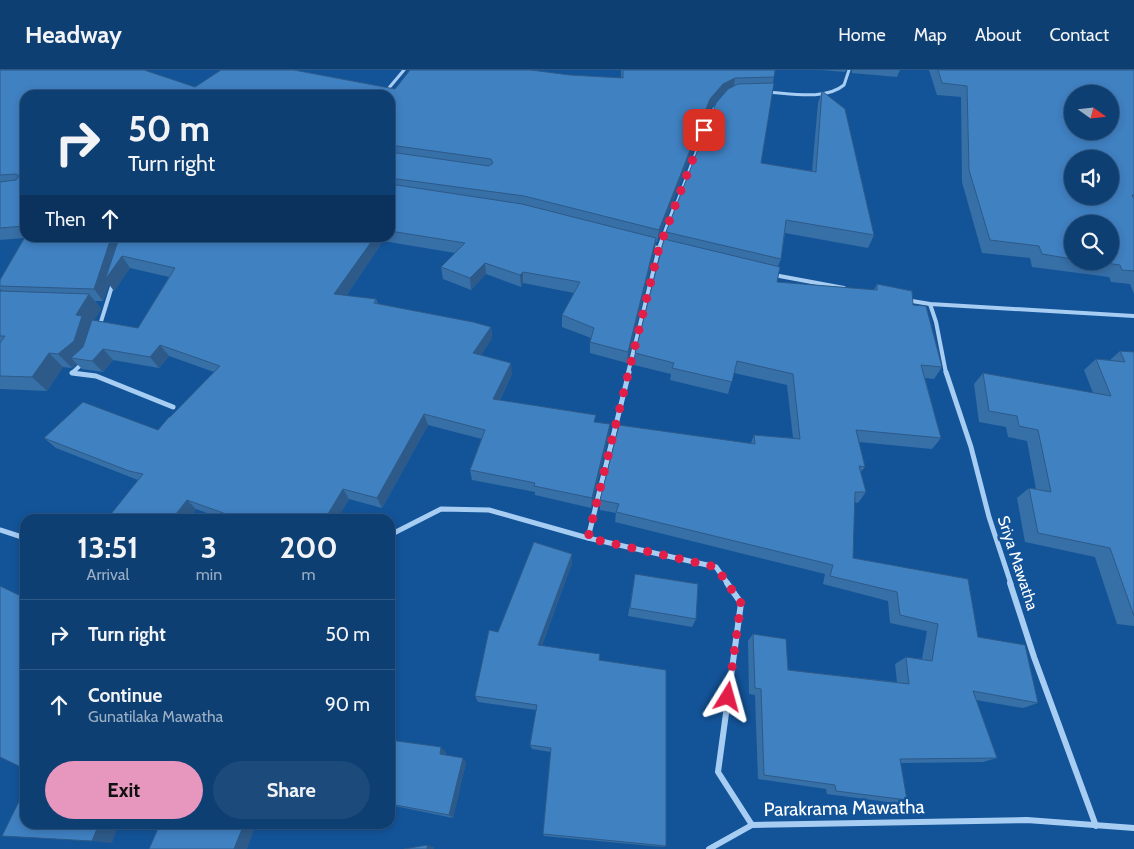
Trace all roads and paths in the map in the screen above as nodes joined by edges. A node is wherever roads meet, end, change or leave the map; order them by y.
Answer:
1 (404, 70) edge
2 (848, 70) edge
3 (387, 90) edge
4 (758, 92) edge
5 (719, 103) edge
6 (640, 243) edge
7 (659, 248) junction
8 (677, 253) edge
9 (768, 273) edge
10 (114, 280) edge
11 (853, 290) edge
12 (901, 299) edge
13 (96, 304) edge
14 (930, 304) junction
15 (106, 305) junction
16 (1134, 316) edge
17 (98, 331) edge
18 (90, 357) edge
19 (173, 407) dead end
20 (0, 530) edge
21 (395, 532) edge
22 (20, 536) edge
23 (588, 538) junction
24 (752, 825) junction
25 (1096, 826) junction
26 (1134, 828) edge
27 (709, 849) edge

1 - 3 street
2 - 4 street
5 - 7 street
6 - 7 street
7 - 8 street
7 - 23 street
9 - 11 street
10 - 15 street
12 - 14 street
13 - 15 street
14 - 16 street
14 - 25 street, Sriya Mawatha
15 - 17 street
18 - 19 street
20 - 22 street
21 - 23 street, Parakrama Mawatha
23 - 24 street, Parakrama Mawatha
24 - 25 street, Parakrama Mawatha
24 - 27 street
25 - 26 street, Parakrama Mawatha

